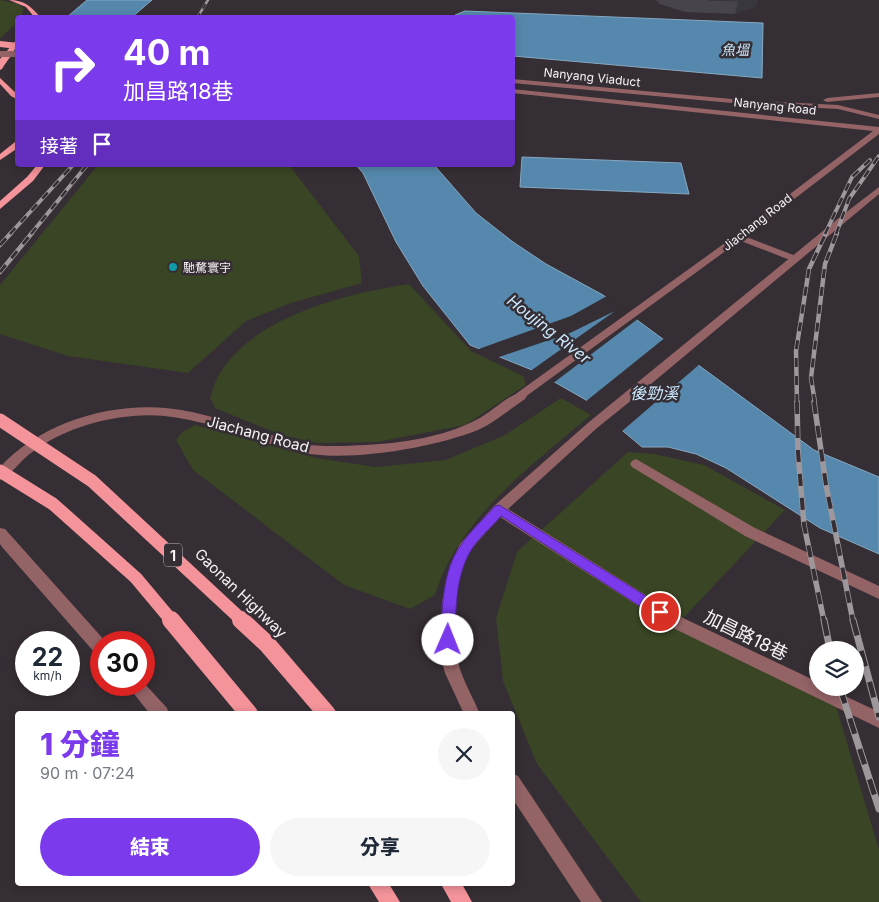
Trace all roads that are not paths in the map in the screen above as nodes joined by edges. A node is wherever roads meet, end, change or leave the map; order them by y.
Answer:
1 (12, 0) edge
2 (36, 15) edge
3 (0, 44) edge
4 (15, 44) edge
5 (15, 46) edge
6 (0, 54) edge
7 (15, 54) edge
8 (0, 62) edge
9 (9, 62) dead end
10 (0, 68) edge
11 (0, 80) edge
12 (515, 81) edge
13 (515, 91) edge
14 (879, 95) edge
15 (670, 96) junction
16 (15, 97) edge
17 (668, 106) joint
18 (737, 114) junction
19 (879, 117) edge
20 (765, 123) dead end
21 (879, 130) edge
22 (15, 146) edge
23 (0, 158) edge
24 (39, 167) edge
25 (879, 190) edge
26 (0, 206) edge
27 (739, 237) junction
28 (793, 258) junction
29 (0, 420) edge
30 (636, 464) dead end
31 (0, 471) edge
32 (0, 475) edge
33 (499, 510) junction
34 (0, 533) edge
35 (879, 594) edge
36 (90, 636) edge
37 (145, 696) edge
38 (158, 711) edge
39 (247, 711) edge
40 (324, 711) edge
41 (471, 711) edge
42 (879, 720) edge
43 (515, 786) edge
44 (379, 886) edge
45 (452, 886) edge
46 (390, 902) edge
47 (462, 902) edge
48 (592, 902) edge

1 - 2 main road
3 - 5 main road, bridge
4 - 10 main road
6 - 7 street, bridge
8 - 9 street
11 - 16 main road
12 - 15 street, Nanyang Viaduct
13 - 17 street, Nanyang Viaduct
14 - 15 street
15 - 19 street
17 - 18 street, Nanyang Road
18 - 20 street
18 - 21 street, Nanyang Road
21 - 27 street, Jiachang Road
22 - 23 main road
24 - 26 main road
25 - 28 street
27 - 28 street
27 - 32 street, Jiachang Road
28 - 33 street
29 - 40 main road, Gaonan Highway / 1, bridge
30 - 35 street
31 - 39 main road, bridge
33 - 41 street
33 - 42 street, 加昌路18巷
34 - 36 street
37 - 38 street
43 - 48 street
44 - 46 main road
45 - 47 main road

